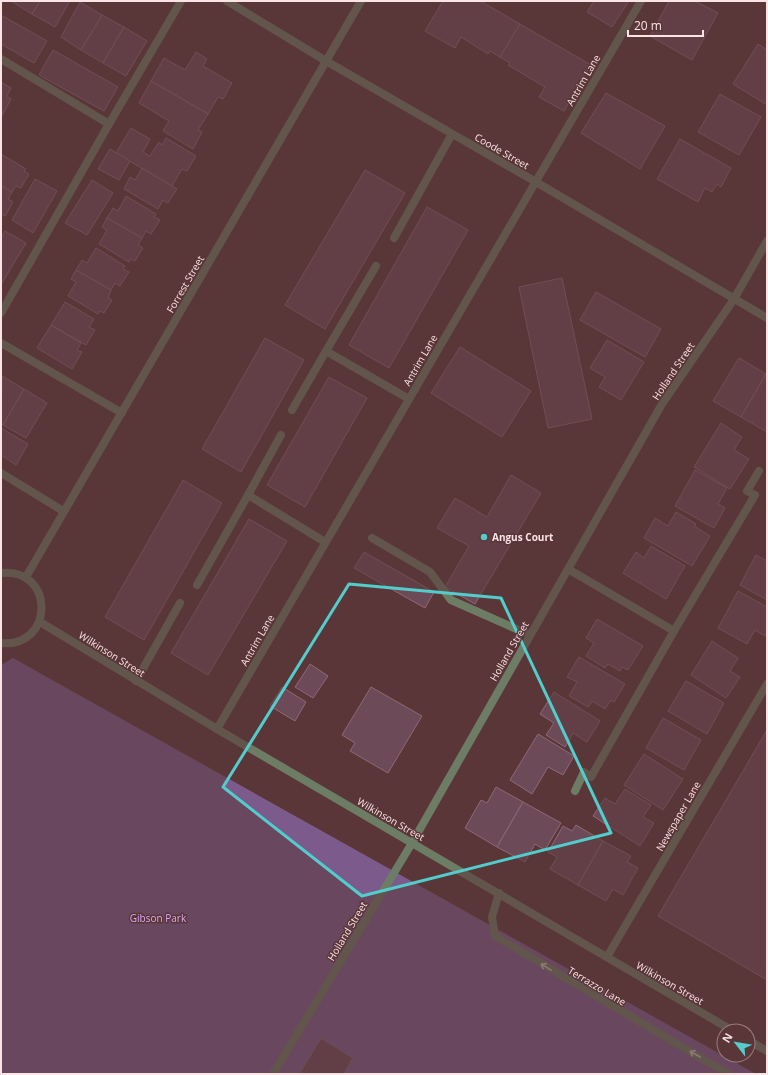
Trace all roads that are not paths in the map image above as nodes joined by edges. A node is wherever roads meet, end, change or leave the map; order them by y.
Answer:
1 (181, 1) edge
2 (227, 1) edge
3 (361, 1) edge
4 (641, 1) edge
5 (1, 59) edge
6 (326, 61) junction
7 (109, 124) junction
8 (452, 134) junction
9 (536, 182) junction
10 (394, 238) dead end
11 (767, 241) edge
12 (376, 266) dead end
13 (734, 299) junction
14 (1, 313) edge
15 (767, 318) edge
16 (1, 343) edge
17 (326, 351) junction
18 (409, 399) junction
19 (292, 410) dead end
20 (122, 413) junction
21 (281, 435) dead end
22 (759, 471) dead end
23 (1, 473) edge
24 (248, 495) junction
25 (64, 511) junction
26 (372, 538) dead end
27 (325, 542) junction
28 (568, 569) junction
29 (1, 573) edge
30 (26, 577) junction
31 (197, 585) dead end
32 (180, 603) dead end
33 (40, 622) junction
34 (674, 631) junction
35 (530, 635) junction
36 (1, 643) edge
37 (136, 681) junction
38 (767, 684) edge
39 (217, 729) junction
40 (575, 791) dead end
41 (412, 843) junction
42 (499, 893) junction
43 (607, 957) junction
44 (719, 1023) edge
45 (756, 1045) edge
46 (767, 1051) edge
47 (273, 1074) edge
48 (728, 1074) edge

1 - 7 street
2 - 6 street, Coode Street
3 - 6 street, Forrest Street
4 - 9 street, Antrim Lane
5 - 7 street
6 - 8 street, Coode Street
6 - 20 street, Forrest Street
7 - 14 street
8 - 9 street, Coode Street
8 - 10 street
9 - 13 street, Coode Street
9 - 18 street, Antrim Lane
11 - 13 street, Holland Street
12 - 17 street
13 - 15 street, Coode Street
13 - 28 street, Holland Street
16 - 20 street
17 - 18 street
17 - 19 street
18 - 27 street, Antrim Lane
20 - 25 street, Forrest Street
21 - 24 street
22 - 34 street
23 - 25 street
24 - 27 street
24 - 31 street
25 - 30 street, Forrest Street
26 - 35 street
27 - 39 street, Antrim Lane
28 - 34 street
28 - 35 street, Holland Street
29 - 30 street
30 - 33 street
32 - 37 street
33 - 36 street
33 - 37 street, Wilkinson Street
34 - 40 street
35 - 41 street, Holland Street
37 - 39 street, Wilkinson Street
38 - 43 street, Newspaper Lane
39 - 41 street, Wilkinson Street
41 - 42 street, Wilkinson Street
41 - 47 street, Holland Street
42 - 43 street, Wilkinson Street
48 -> 42 street, Terrazzo Lane
43 - 44 street, Wilkinson Street
45 - 46 street

